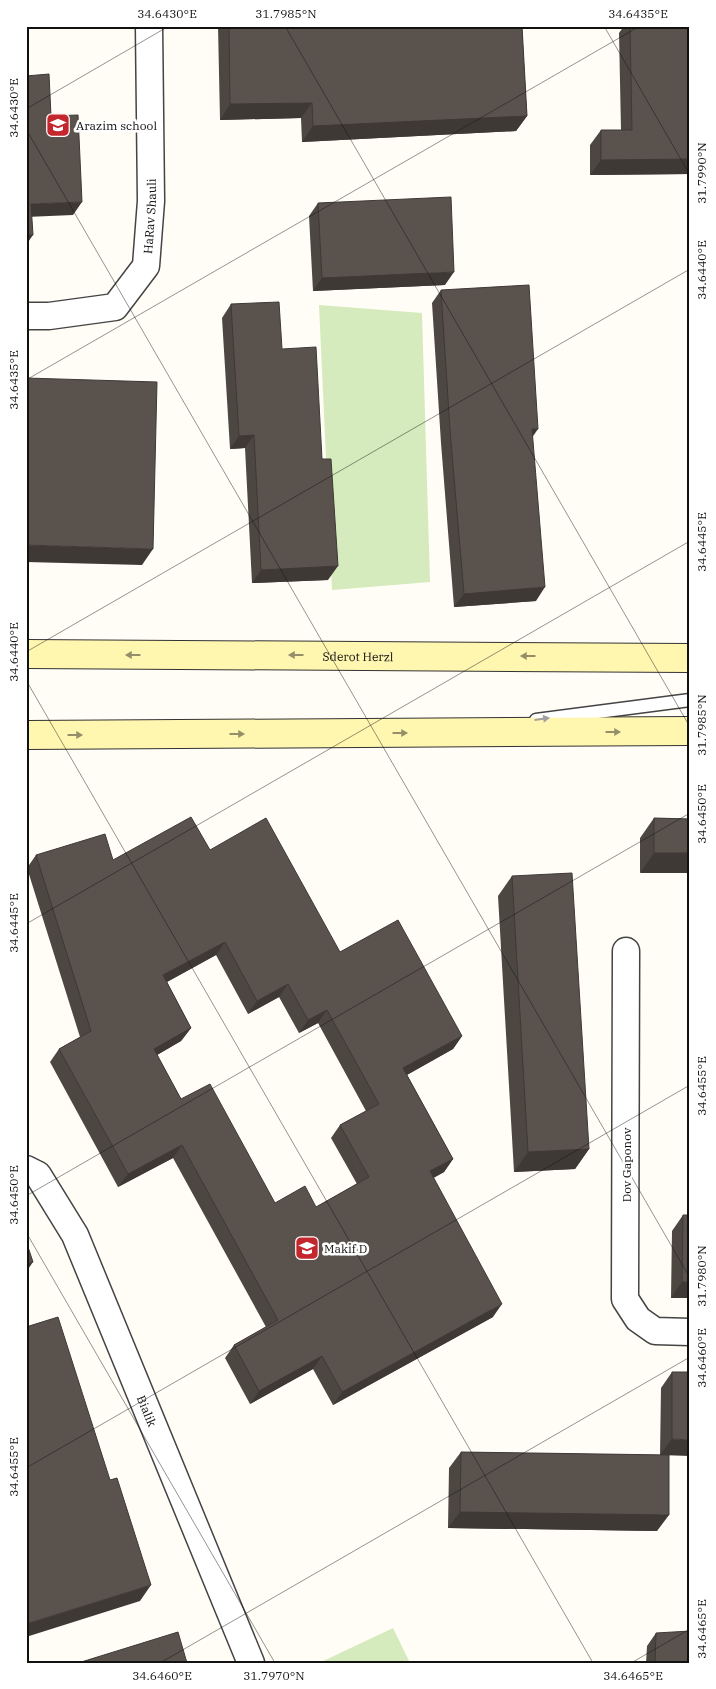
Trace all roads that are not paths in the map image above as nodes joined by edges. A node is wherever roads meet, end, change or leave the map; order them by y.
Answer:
1 (149, 26) edge
2 (26, 316) edge
3 (26, 654) edge
4 (685, 664) edge
5 (690, 700) edge
6 (690, 732) edge
7 (442, 733) junction
8 (26, 735) edge
9 (626, 951) dead end
10 (26, 1169) edge
11 (690, 1332) edge
12 (251, 1663) edge

1 - 2 street, HaRav Shauli
4 -> 3 main road, Sderot Herzl
7 -> 5 lane
7 -> 6 main road
8 -> 7 main road
9 - 11 street, Dov Gaponov
10 - 12 street, Bialik

